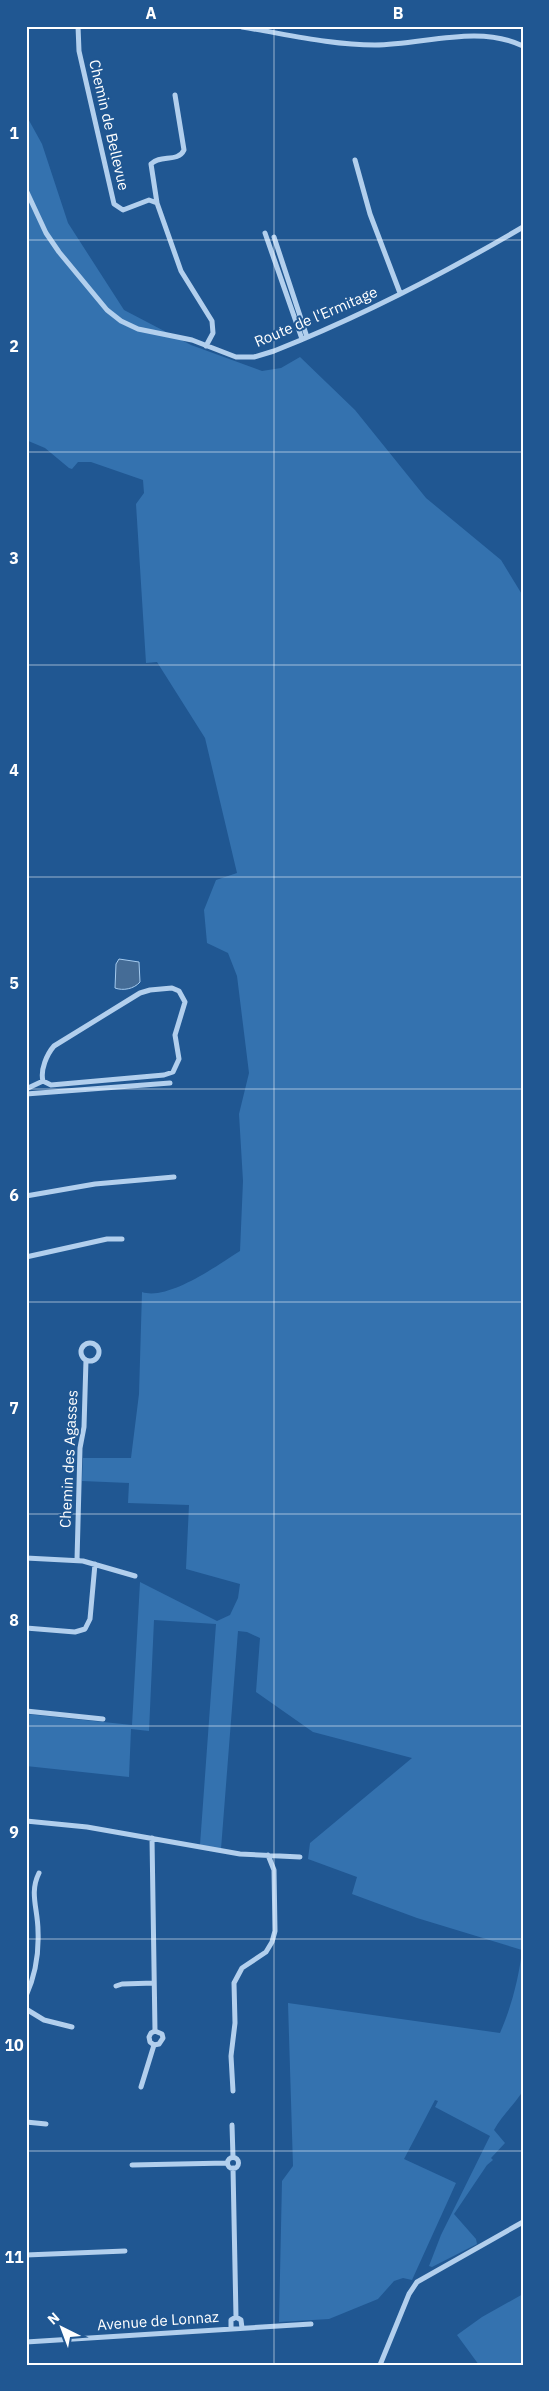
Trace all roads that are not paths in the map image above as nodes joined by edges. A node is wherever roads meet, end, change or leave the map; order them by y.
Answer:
1 (78, 26) edge
2 (242, 27) edge
3 (523, 46) edge
4 (175, 95) dead end
5 (355, 160) dead end
6 (26, 190) edge
7 (157, 203) junction
8 (523, 227) edge
9 (265, 233) dead end
10 (274, 237) dead end
11 (400, 293) junction
12 (304, 338) junction
13 (206, 346) junction
14 (43, 1081) junction
15 (170, 1083) dead end
16 (26, 1089) edge
17 (26, 1094) edge
18 (174, 1177) dead end
19 (26, 1196) edge
20 (122, 1239) dead end
21 (26, 1257) edge
22 (86, 1360) dead end
23 (26, 1558) edge
24 (77, 1560) junction
25 (95, 1564) junction
26 (135, 1576) dead end
27 (26, 1628) edge
28 (26, 1711) edge
29 (104, 1719) dead end
30 (26, 1821) edge
31 (152, 1838) junction
32 (268, 1856) junction
33 (300, 1857) dead end
34 (39, 1873) dead end
35 (154, 1983) junction
36 (116, 1986) dead end
37 (26, 1996) edge
38 (26, 2009) edge
39 (72, 2027) dead end
40 (156, 2031) junction
41 (154, 2045) junction
42 (141, 2087) dead end
43 (233, 2091) dead end
44 (26, 2122) edge
45 (46, 2124) dead end
46 (232, 2125) dead end
47 (232, 2157) junction
48 (227, 2163) junction
49 (132, 2165) dead end
50 (233, 2168) junction
51 (523, 2222) edge
52 (125, 2251) dead end
53 (26, 2255) edge
54 (236, 2317) junction
55 (311, 2324) dead end
56 (242, 2328) junction
57 (231, 2329) junction
58 (26, 2342) edge
59 (380, 2365) edge

1 - 7 street, Chemin de Bellevue
2 - 3 street
4 - 7 street
5 - 11 street
6 - 13 street, Route de l'Ermitage
7 - 13 street
8 - 11 street, Route de l'Ermitage
9 - 12 street
10 - 12 street
11 - 12 street, Route de l'Ermitage
12 - 13 street, Route de l'Ermitage
14 - 14 street
14 - 16 street
15 - 17 street
18 - 19 street
20 - 21 street
22 - 24 street, Chemin des Agasses
23 - 24 street
24 - 25 street
25 - 26 street
25 - 27 street
28 - 29 street
30 - 31 street
31 - 32 street
31 - 35 street
32 - 33 street
32 - 43 street
34 - 37 street
35 - 36 street
35 - 40 street
38 - 39 street
40 - 41 street
40 - 41 street
41 - 42 street
44 - 45 street
46 - 47 street, Avenue de Lonnaz
47 - 48 street
47 - 50 street, Avenue de Lonnaz
48 - 49 street
48 - 50 street
50 - 54 street, Avenue de Lonnaz
51 - 59 street
52 - 53 street
54 - 56 street, Avenue de Lonnaz
54 - 57 street, Avenue de Lonnaz
55 - 56 street, Avenue de Lonnaz
56 - 57 street, Avenue de Lonnaz
57 - 58 street, Avenue de Lonnaz

